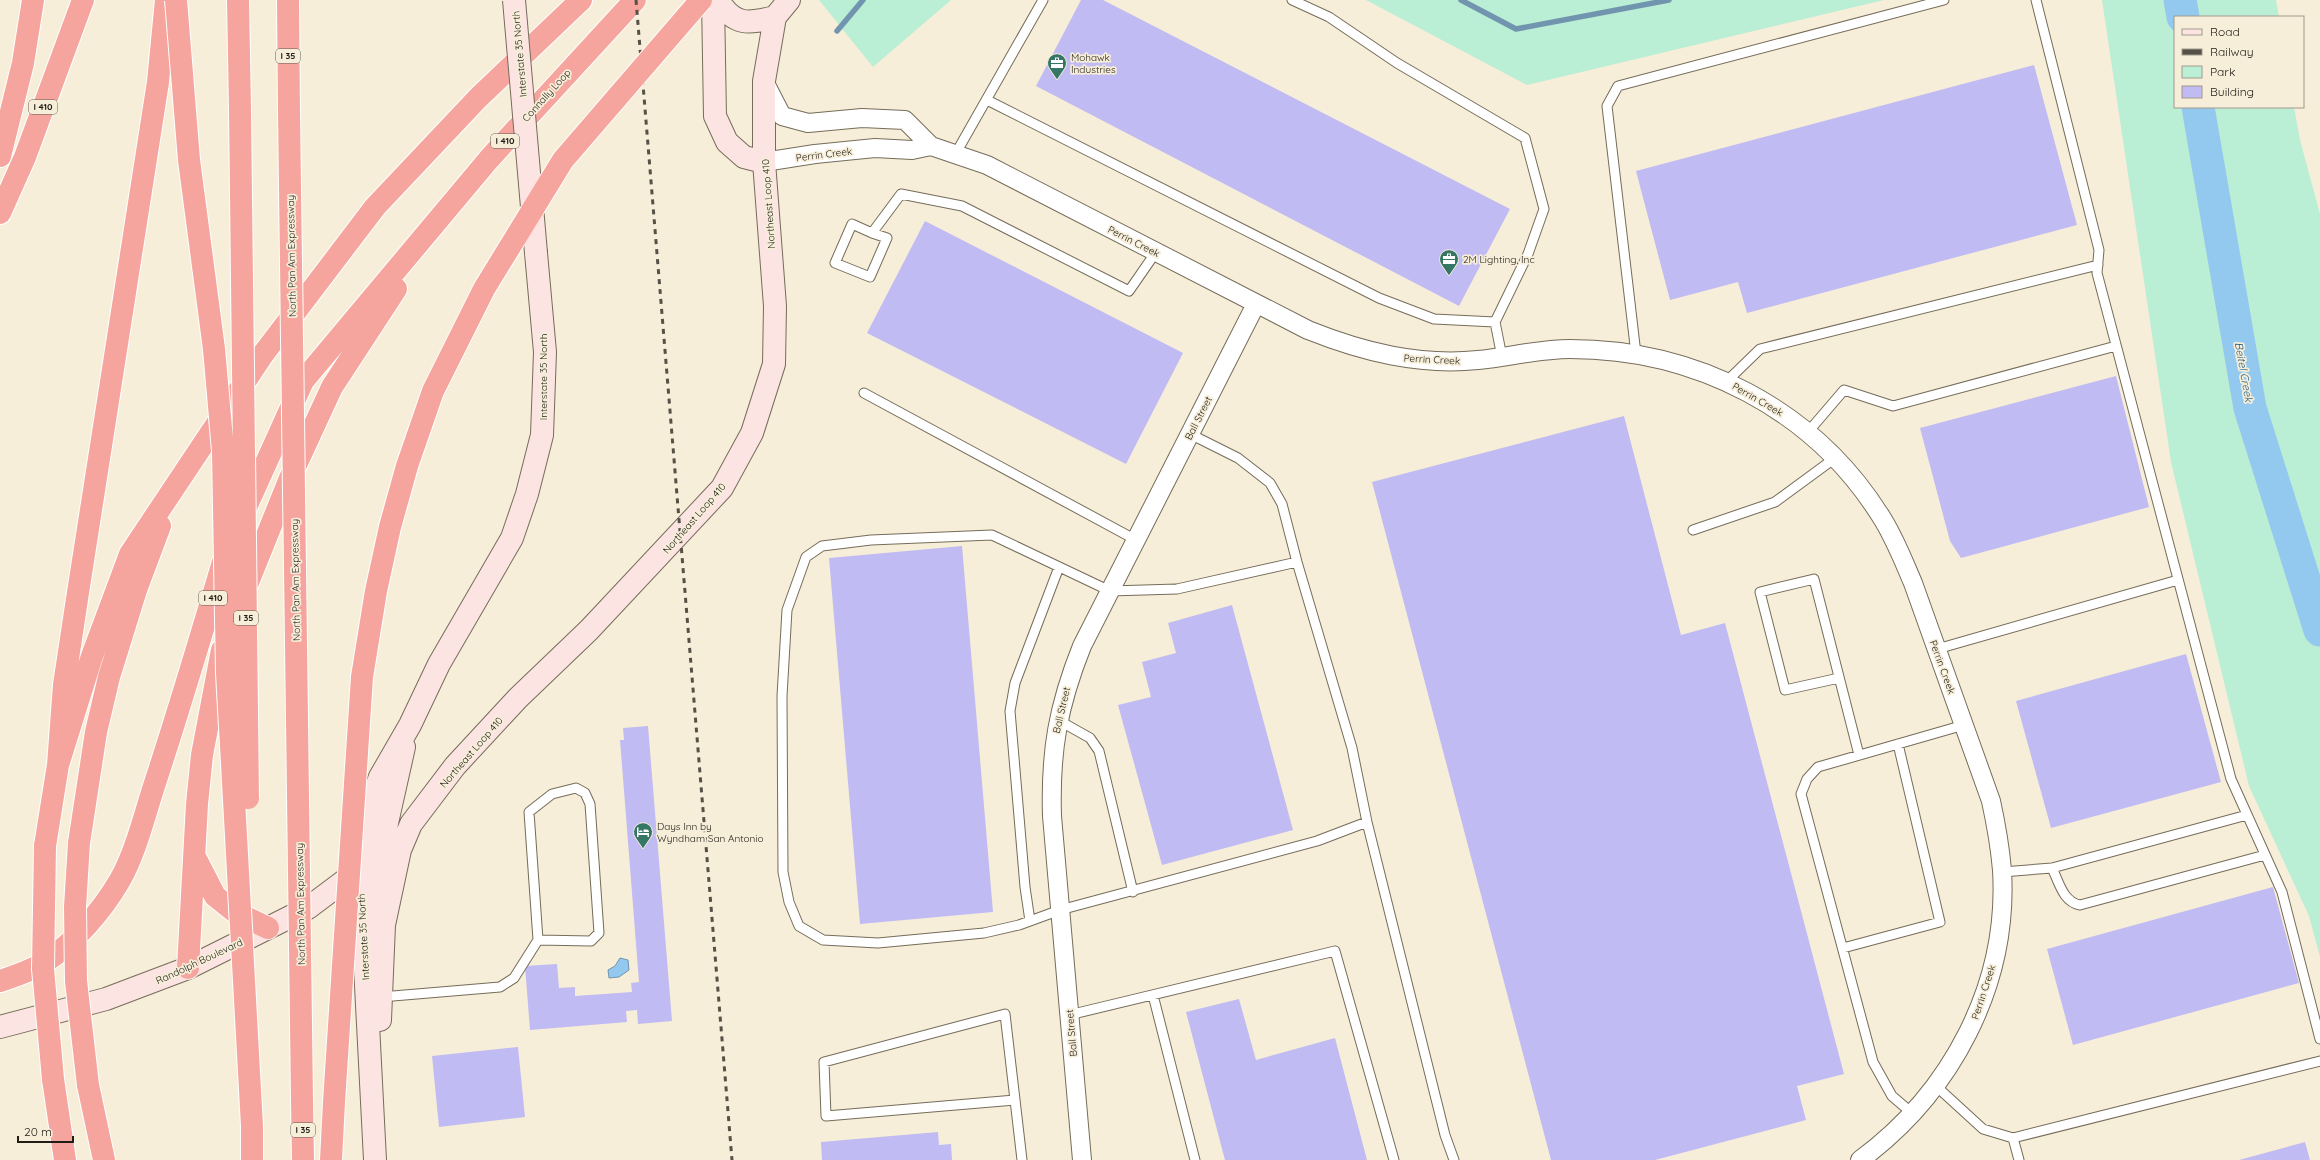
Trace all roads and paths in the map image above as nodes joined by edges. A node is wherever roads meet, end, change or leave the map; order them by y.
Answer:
1 (33, 0) edge
2 (83, 0) edge
3 (166, 0) edge
4 (176, 0) edge
5 (238, 0) edge
6 (288, 0) edge
7 (514, 0) edge
8 (581, 0) edge
9 (635, 0) edge
10 (641, 0) edge
11 (701, 0) edge
12 (713, 0) edge
13 (718, 0) edge
14 (789, 0) edge
15 (1043, 0) edge
16 (1292, 0) edge
17 (1944, 0) edge
18 (2036, 0) edge
19 (774, 17) junction
20 (566, 72) junction
21 (764, 81) junction
22 (986, 100) junction
23 (931, 146) junction
24 (956, 153) junction
25 (0, 156) edge
26 (764, 162) junction
27 (447, 212) junction
28 (0, 213) edge
29 (872, 233) junction
30 (1156, 252) junction
31 (2098, 265) junction
32 (1256, 304) junction
33 (1495, 322) junction
34 (2116, 346) junction
35 (1636, 354) junction
36 (1502, 357) junction
37 (1727, 381) junction
38 (864, 393) dead end
39 (1808, 432) junction
40 (1190, 434) junction
41 (1835, 458) junction
42 (194, 459) junction
43 (1693, 530) dead end
44 (1136, 540) junction
45 (1297, 562) junction
46 (1059, 566) junction
47 (2178, 580) junction
48 (1110, 591) junction
49 (1937, 650) junction
50 (1839, 678) junction
51 (1058, 720) junction
52 (410, 725) junction
53 (1964, 725) junction
54 (1898, 744) junction
55 (1859, 755) junction
56 (58, 765) junction
57 (2247, 815) junction
58 (1367, 822) junction
59 (2265, 855) junction
60 (195, 857) junction
61 (2052, 868) junction
62 (360, 869) junction
63 (2002, 872) junction
64 (1133, 892) junction
65 (1060, 910) junction
66 (1030, 921) junction
67 (384, 925) junction
68 (268, 928) junction
69 (538, 940) junction
70 (1843, 948) junction
71 (188, 968) junction
72 (0, 981) edge
73 (1152, 995) junction
74 (381, 997) junction
75 (1069, 1015) junction
76 (0, 1027) edge
77 (2320, 1039) edge
78 (2320, 1061) edge
79 (1936, 1086) junction
80 (1015, 1100) junction
81 (1913, 1114) junction
82 (252, 1126) junction
83 (2013, 1138) junction
84 (1862, 1159) edge
85 (65, 1160) edge
86 (104, 1160) edge
87 (252, 1160) edge
88 (303, 1160) edge
89 (331, 1160) edge
90 (375, 1160) edge
91 (1022, 1160) edge
92 (1082, 1160) edge
93 (1195, 1160) edge
94 (1394, 1160) edge
95 (1454, 1160) edge
96 (2019, 1160) edge

1 - 25 highway
2 - 28 highway, I 410
3 - 56 highway
4 - 82 highway, bridge
5 - 82 highway, I 35, bridge
6 - 88 highway, North Pan Am Expressway / I 35, bridge
7 - 52 main road, Interstate 35 North, bridge
8 - 42 highway
9 - 20 highway, Connally Loop / I 410
10 - 20 highway
11 - 89 highway, bridge
12 - 26 main road
13 - 19 main road
14 - 19 main road
15 - 22 lane
16 - 33 lane
17 - 35 lane
18 - 31 lane
19 - 21 main road, Northeast Loop 410
20 - 27 highway, Connally Loop / I 410
21 - 23 street, Perrin Creek
21 - 26 main road, Northeast Loop 410
22 - 24 lane
22 - 33 lane
23 - 24 street, Perrin Creek
23 - 26 street, Perrin Creek
24 - 30 street, Perrin Creek
26 - 67 main road, Northeast Loop 410
27 - 60 highway
27 - 72 highway, I 410
29 - 29 lane
29 - 30 lane
30 - 32 street, Perrin Creek
31 - 34 lane
31 - 37 lane
32 - 36 street, Perrin Creek
32 - 40 street, Ball Street
33 - 36 lane
34 - 39 lane
34 - 47 lane
35 - 36 street, Perrin Creek
35 - 37 street, Perrin Creek
37 - 39 street, Perrin Creek
38 - 44 lane
39 - 41 street, Perrin Creek
40 - 44 street, Ball Street
40 - 45 lane
41 - 43 lane
41 - 49 street, Perrin Creek
42 - 56 highway
42 - 86 highway, bridge
44 - 48 street, Ball Street
45 - 48 lane
45 - 58 lane
46 - 48 lane
46 - 66 lane
46 - 66 lane
47 - 49 lane
47 - 57 lane
48 - 51 street, Ball Street
49 - 53 street, Perrin Creek
50 - 50 lane
50 - 55 lane
51 - 64 lane
51 - 65 street, Ball Street
52 - 62 main road, Interstate 35 North
52 - 67 main road, Interstate 35 North
53 - 54 lane
53 - 63 street, Perrin Creek
54 - 55 lane
54 - 70 lane
55 - 70 lane
56 - 85 highway, bridge
57 - 59 lane
57 - 61 lane
58 - 64 lane
58 - 95 lane
59 - 61 lane
59 - 77 lane
60 - 68 highway
60 - 71 highway
61 - 63 lane
62 - 68 main road, Randolph Boulevard
62 - 90 main road, Interstate 35 North
63 - 79 street, Perrin Creek
64 - 65 lane
65 - 66 lane
65 - 75 street, Ball Street
67 - 74 main road, Interstate 35 North
68 - 71 main road, Randolph Boulevard
69 - 69 lane
69 - 74 lane
70 - 81 lane
71 - 76 main road, Randolph Boulevard
73 - 75 lane
73 - 93 lane
73 - 94 lane
74 - 90 main road, Interstate 35 North
75 - 92 street, Ball Street
78 - 83 lane
79 - 81 street, Perrin Creek
79 - 83 lane
80 - 80 lane
80 - 91 lane
81 - 84 street, Perrin Creek
82 - 87 highway, I 35
83 - 96 lane

